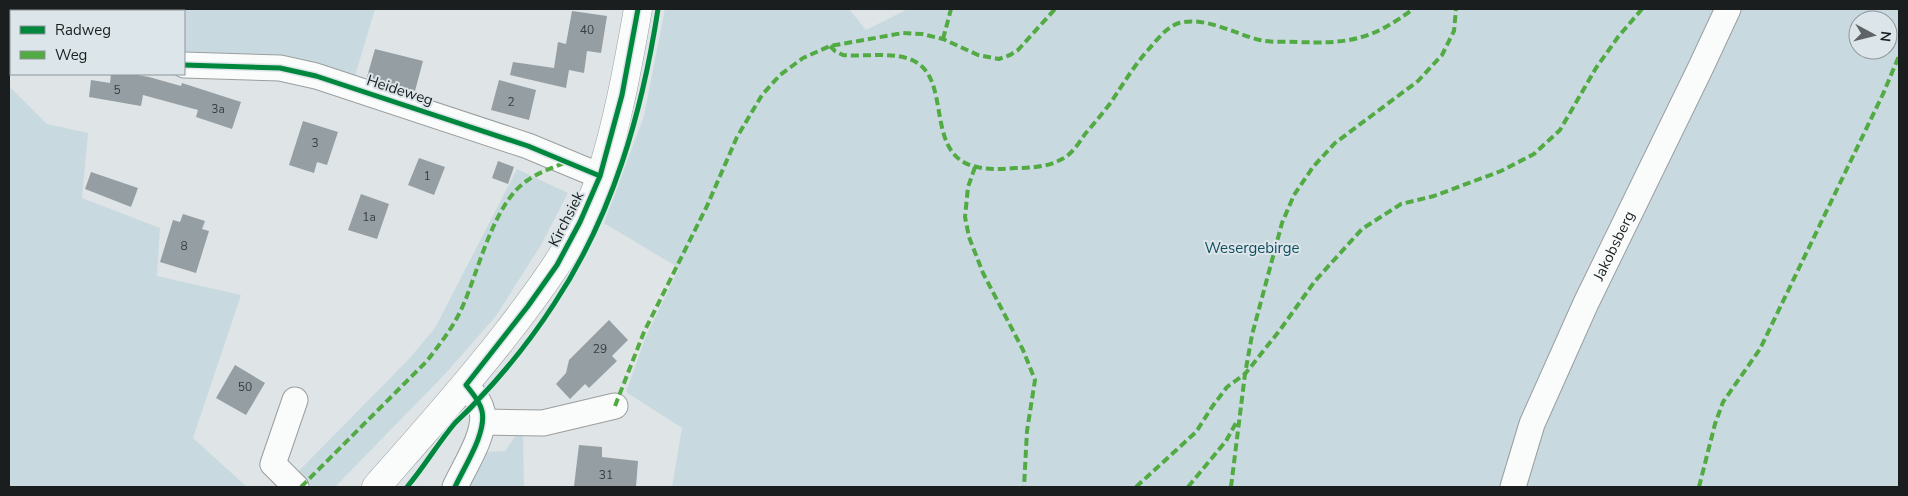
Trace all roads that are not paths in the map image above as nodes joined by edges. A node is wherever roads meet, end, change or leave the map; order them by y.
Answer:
1 (638, 9) edge
2 (1728, 9) edge
3 (185, 65) edge
4 (600, 176) junction
5 (466, 384) junction
6 (295, 400) dead end
7 (615, 406) dead end
8 (484, 422) junction
9 (288, 480) edge
10 (376, 487) edge
11 (455, 487) edge
12 (1513, 487) edge

1 - 4 main road, Kirchsiek
2 - 12 street, Jakobsberg
3 - 4 street, Heideweg
4 - 5 main road, Kirchsiek
5 - 8 street
5 - 10 main road, Kirchsiek
6 - 9 street
7 - 8 street
8 - 11 street

